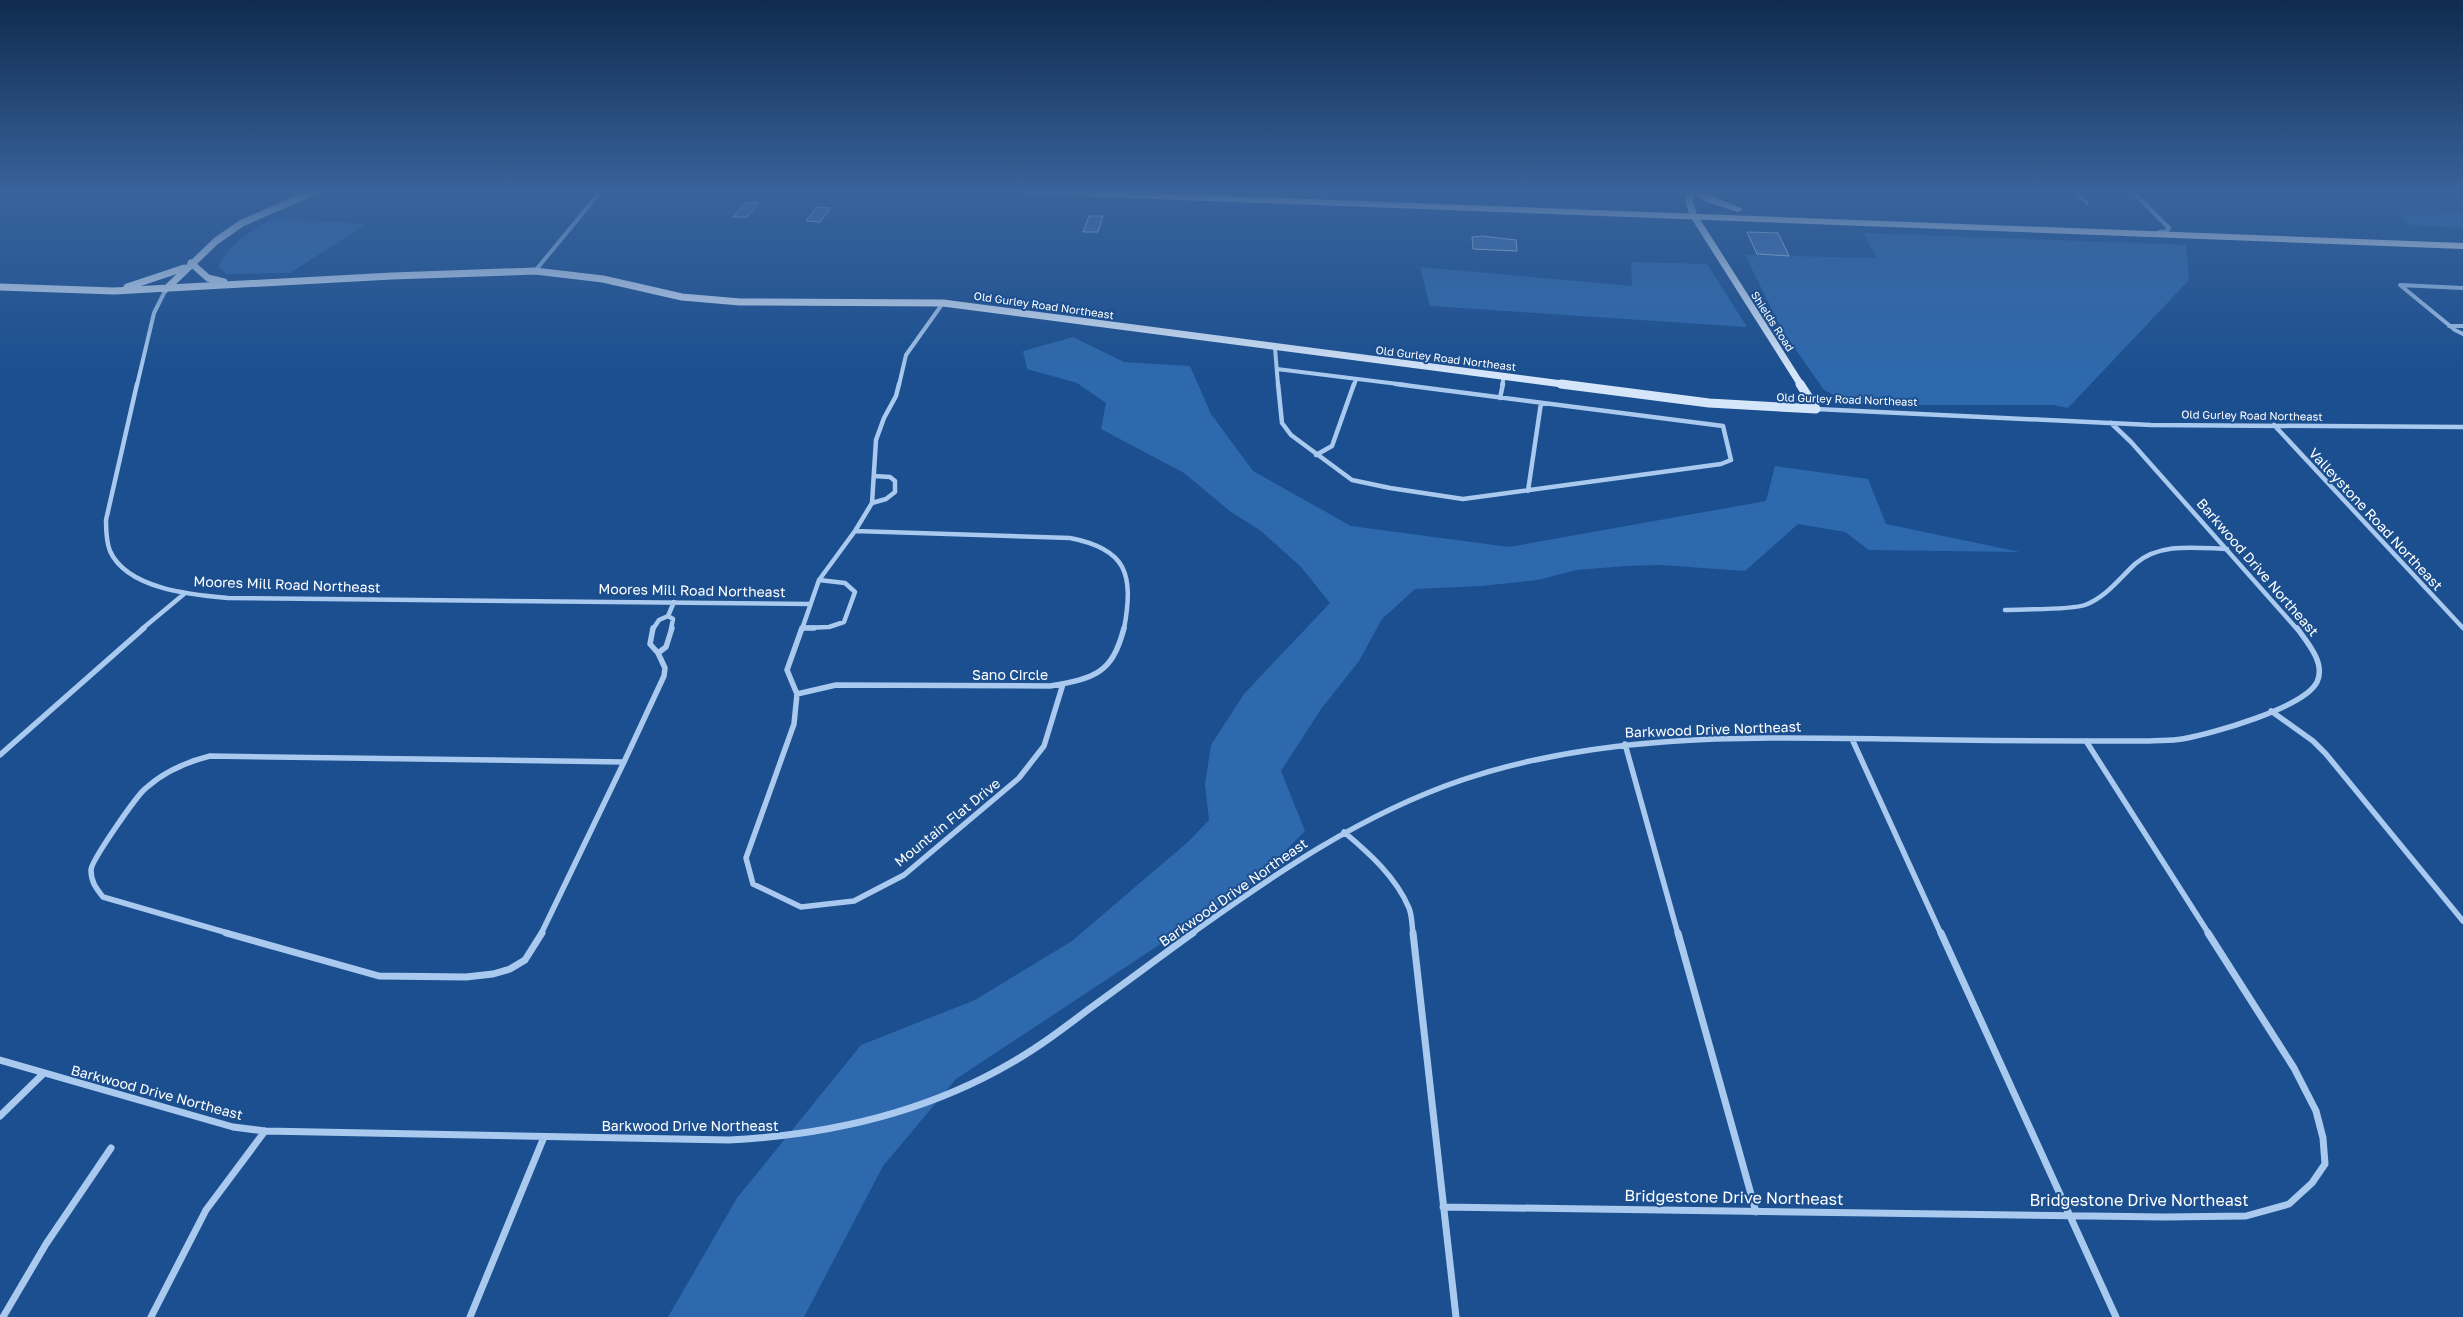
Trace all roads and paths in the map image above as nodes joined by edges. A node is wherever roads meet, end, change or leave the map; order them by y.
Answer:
1 (203, 252) edge
2 (550, 252) edge
3 (1717, 252) edge
4 (189, 265) junction
5 (534, 271) junction
6 (240, 284) junction
7 (0, 288) edge
8 (2463, 288) edge
9 (166, 289) junction
10 (114, 291) junction
11 (943, 303) junction
12 (2449, 326) junction
13 (2463, 326) edge
14 (2463, 334) edge
15 (1274, 348) junction
16 (1277, 370) junction
17 (1504, 377) junction
18 (1356, 380) junction
19 (1500, 398) junction
20 (1542, 403) junction
21 (1816, 409) junction
22 (2111, 422) junction
23 (2274, 425) junction
24 (2463, 427) edge
25 (1316, 455) junction
26 (874, 476) junction
27 (1528, 491) junction
28 (872, 504) junction
29 (855, 532) junction
30 (2228, 549) junction
31 (819, 580) junction
32 (184, 594) junction
33 (674, 602) junction
34 (810, 604) junction
35 (2005, 610) dead end
36 (668, 616) junction
37 (802, 628) junction
38 (2463, 628) edge
39 (658, 652) junction
40 (1063, 684) junction
41 (797, 694) junction
42 (2271, 711) junction
43 (1852, 739) junction
44 (2086, 741) junction
45 (1625, 744) junction
46 (0, 755) edge
47 (624, 762) junction
48 (1344, 832) junction
49 (2463, 921) edge
50 (0, 1060) edge
51 (42, 1074) junction
52 (0, 1116) edge
53 (265, 1131) junction
54 (544, 1137) junction
55 (111, 1148) dead end
56 (1443, 1207) junction
57 (1756, 1212) junction
58 (2070, 1216) junction
59 (3, 1317) edge
60 (151, 1317) edge
61 (470, 1317) edge
62 (1456, 1317) edge
63 (2116, 1317) edge

1 - 4 street, Moores Mill Road Northeast
2 - 5 street
3 - 21 street, Shields Road
4 - 6 street
4 - 9 street, Moores Mill Road Northeast
4 - 10 street
5 - 6 street, Old Gurley Road Northeast
5 - 11 street, Old Gurley Road Northeast
6 - 9 street
7 - 10 street
8 - 12 street
9 - 10 street
9 - 32 street, Moores Mill Road Northeast
11 - 15 street, Old Gurley Road Northeast
11 - 26 street
12 - 13 street
12 - 14 street
15 - 16 street
15 - 17 street, Old Gurley Road Northeast
16 - 18 street
16 - 25 street
17 - 19 street
17 - 21 street, Old Gurley Road Northeast
18 - 19 street
18 - 25 street
19 - 20 street
20 - 27 street
20 - 27 street
21 - 22 street, Old Gurley Road Northeast
22 - 23 street, Old Gurley Road Northeast
22 - 30 street, Barkwood Drive Northeast
23 - 24 street, Old Gurley Road Northeast
23 - 38 street, Valleystone Road Northeast
25 - 27 street
26 - 28 street
26 - 28 street
28 - 29 street
29 - 31 street
29 - 40 street, Sano Circle
30 - 35 street
30 - 42 street, Barkwood Drive Northeast
31 - 34 street
31 - 37 street
32 - 33 street, Moores Mill Road Northeast
32 - 46 street
33 - 34 street, Moores Mill Road Northeast
33 - 36 street
34 - 37 street
36 - 39 street
36 - 39 street
37 - 41 street
39 - 47 street
40 - 41 street, Sano Circle
40 - 41 street, Mountain Flat Drive
42 - 44 street, Barkwood Drive Northeast
42 - 49 street
43 - 44 street, Barkwood Drive Northeast
43 - 45 street, Barkwood Drive Northeast
43 - 58 street
44 - 58 street, Bridgestone Drive Northeast
45 - 48 street, Barkwood Drive Northeast
45 - 57 street
47 - 47 street
48 - 54 street, Barkwood Drive Northeast
48 - 56 street
50 - 51 street, Barkwood Drive Northeast
51 - 52 street
51 - 53 street, Barkwood Drive Northeast
53 - 54 street, Barkwood Drive Northeast
53 - 60 street
54 - 61 street
55 - 59 street
56 - 57 street, Bridgestone Drive Northeast
56 - 62 street
57 - 58 street, Bridgestone Drive Northeast
58 - 63 street

